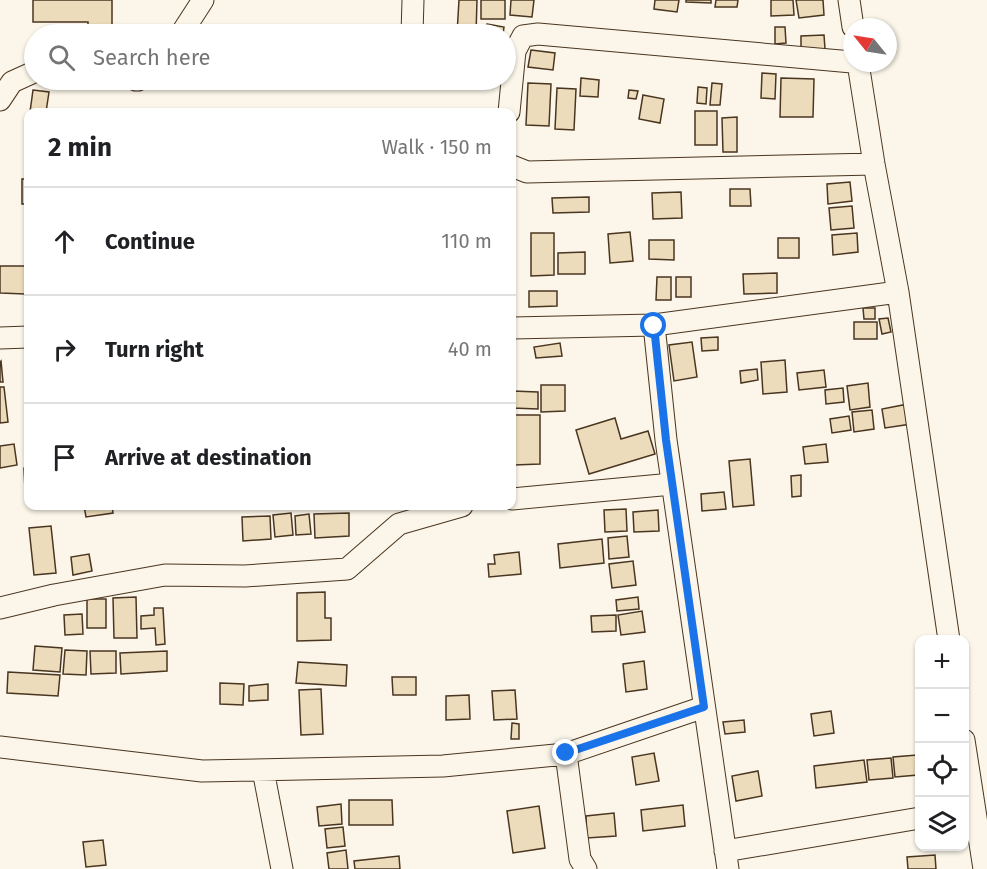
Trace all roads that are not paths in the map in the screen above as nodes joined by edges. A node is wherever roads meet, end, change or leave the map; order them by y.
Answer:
1 (183, 0) edge
2 (203, 0) edge
3 (413, 0) edge
4 (849, 0) edge
5 (852, 18) edge
6 (182, 24) edge
7 (188, 24) edge
8 (412, 24) edge
9 (516, 48) edge
10 (843, 61) edge
11 (859, 72) edge
12 (24, 77) edge
13 (509, 90) edge
14 (0, 100) edge
15 (509, 108) edge
16 (874, 164) junction
17 (516, 168) edge
18 (898, 292) junction
19 (654, 326) junction
20 (516, 328) edge
21 (24, 337) edge
22 (0, 338) edge
23 (672, 484) junction
24 (516, 499) edge
25 (448, 510) edge
26 (0, 608) edge
27 (948, 635) edge
28 (704, 707) junction
29 (964, 743) edge
30 (0, 747) edge
31 (566, 753) junction
32 (263, 770) junction
33 (970, 810) edge
34 (915, 819) edge
35 (726, 860) edge
36 (282, 869) edge
37 (586, 869) edge
38 (984, 869) edge

1 - 6 street
2 - 7 street
3 - 8 street
4 - 5 street
9 - 10 street
11 - 16 street
12 - 14 street
13 - 15 street
16 - 17 street
16 - 18 street
18 - 19 street
18 - 27 street
19 - 20 street
19 - 23 street
21 - 22 street
23 - 24 street
23 - 28 street
25 - 26 street
28 - 31 street
28 - 35 street
29 - 33 street
30 - 32 street
31 - 32 street
31 - 37 street
32 - 36 street
33 - 38 street
34 - 35 street

